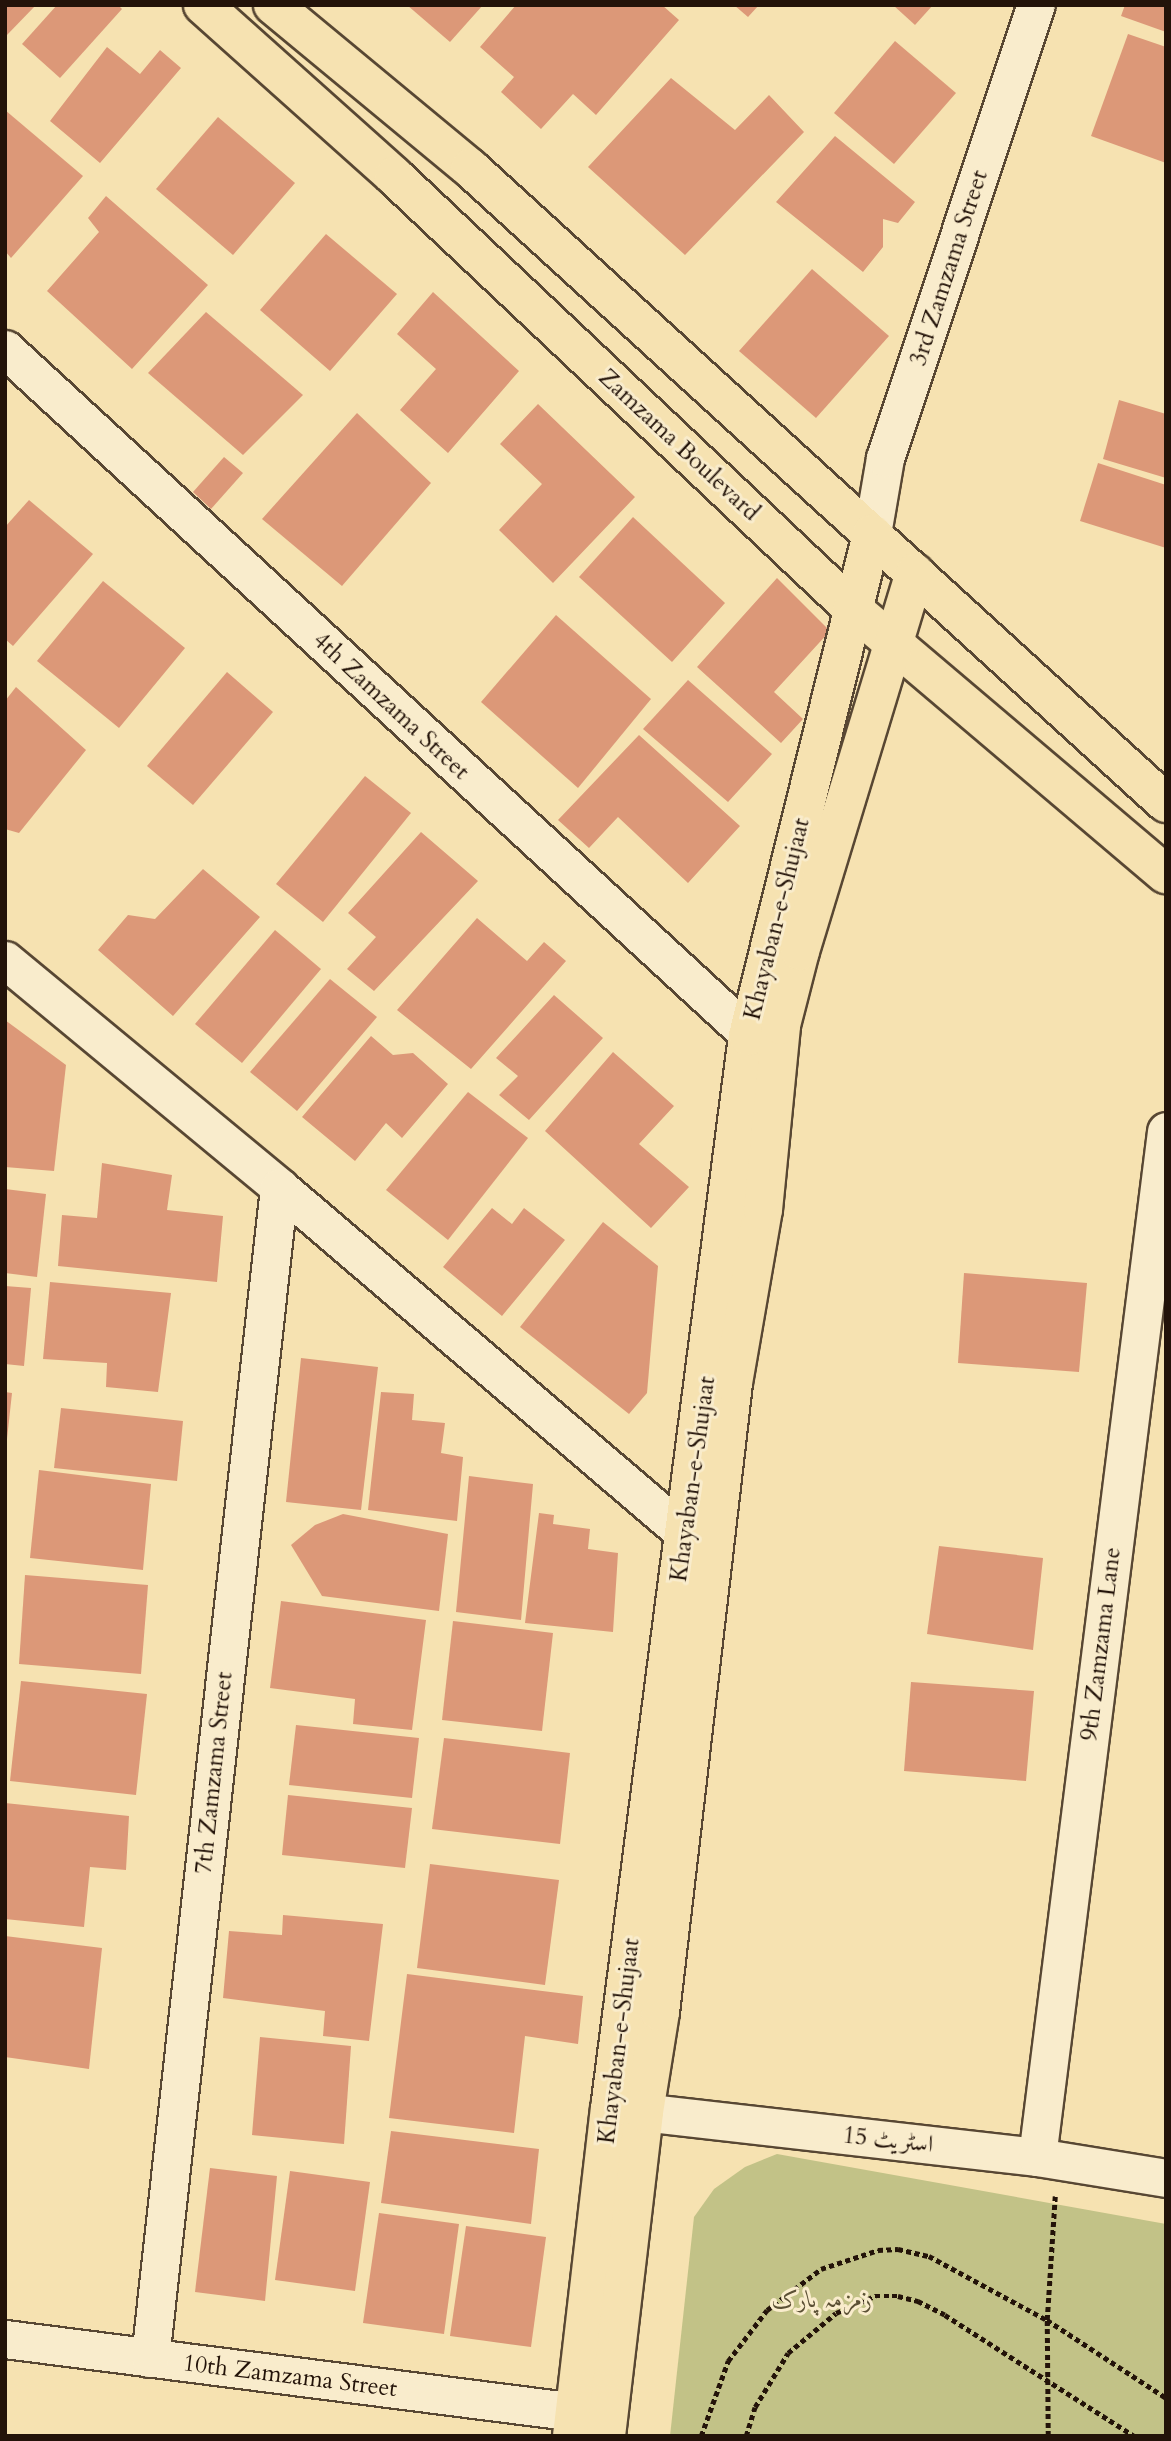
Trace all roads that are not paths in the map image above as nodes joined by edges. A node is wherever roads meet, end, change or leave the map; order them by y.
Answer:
1 (203, 5) edge
2 (273, 5) edge
3 (1036, 5) edge
4 (5, 349) edge
5 (872, 534) junction
6 (915, 573) junction
7 (853, 609) junction
8 (896, 644) junction
9 (1166, 803) edge
10 (1166, 874) edge
11 (5, 960) edge
12 (748, 1036) junction
13 (778, 1060) junction
14 (1166, 1131) edge
15 (279, 1188) junction
16 (698, 1546) junction
17 (627, 2111) junction
18 (1047, 2158) junction
19 (1166, 2178) edge
20 (5, 2339) edge
21 (150, 2358) junction
22 (574, 2424) edge
23 (606, 2436) edge

1 - 7 main road, Zamzama Boulevard
2 - 5 main road
3 - 5 street, 3rd Zamzama Street
4 - 12 street, 4th Zamzama Street
5 - 6 main road
5 - 7 main road, Khayaban-e-Shujaat
6 - 8 main road, Khayaban-e-Shujaat
6 - 9 main road
7 - 8 main road, Zamzama Boulevard
7 - 12 main road, Khayaban-e-Shujaat
8 - 10 main road, Zamzama Boulevard
8 - 13 main road, Khayaban-e-Shujaat
11 - 15 street
12 - 13 street, 4th Zamzama Street
12 - 16 main road, Khayaban-e-Shujaat
13 - 16 main road, Khayaban-e-Shujaat
14 - 18 street, 9th Zamzama Lane
15 - 16 street
15 - 21 street, 7th Zamzama Street
16 - 17 main road, Khayaban-e-Shujaat
17 - 18 street, اسٹریٹ 15
17 - 22 main road, Khayaban-e-Shujaat
17 - 23 main road, Khayaban-e-Shujaat
18 - 19 street, اسٹریٹ 15
20 - 21 street, 10th Zamzama Street
21 - 22 street, 10th Zamzama Street

